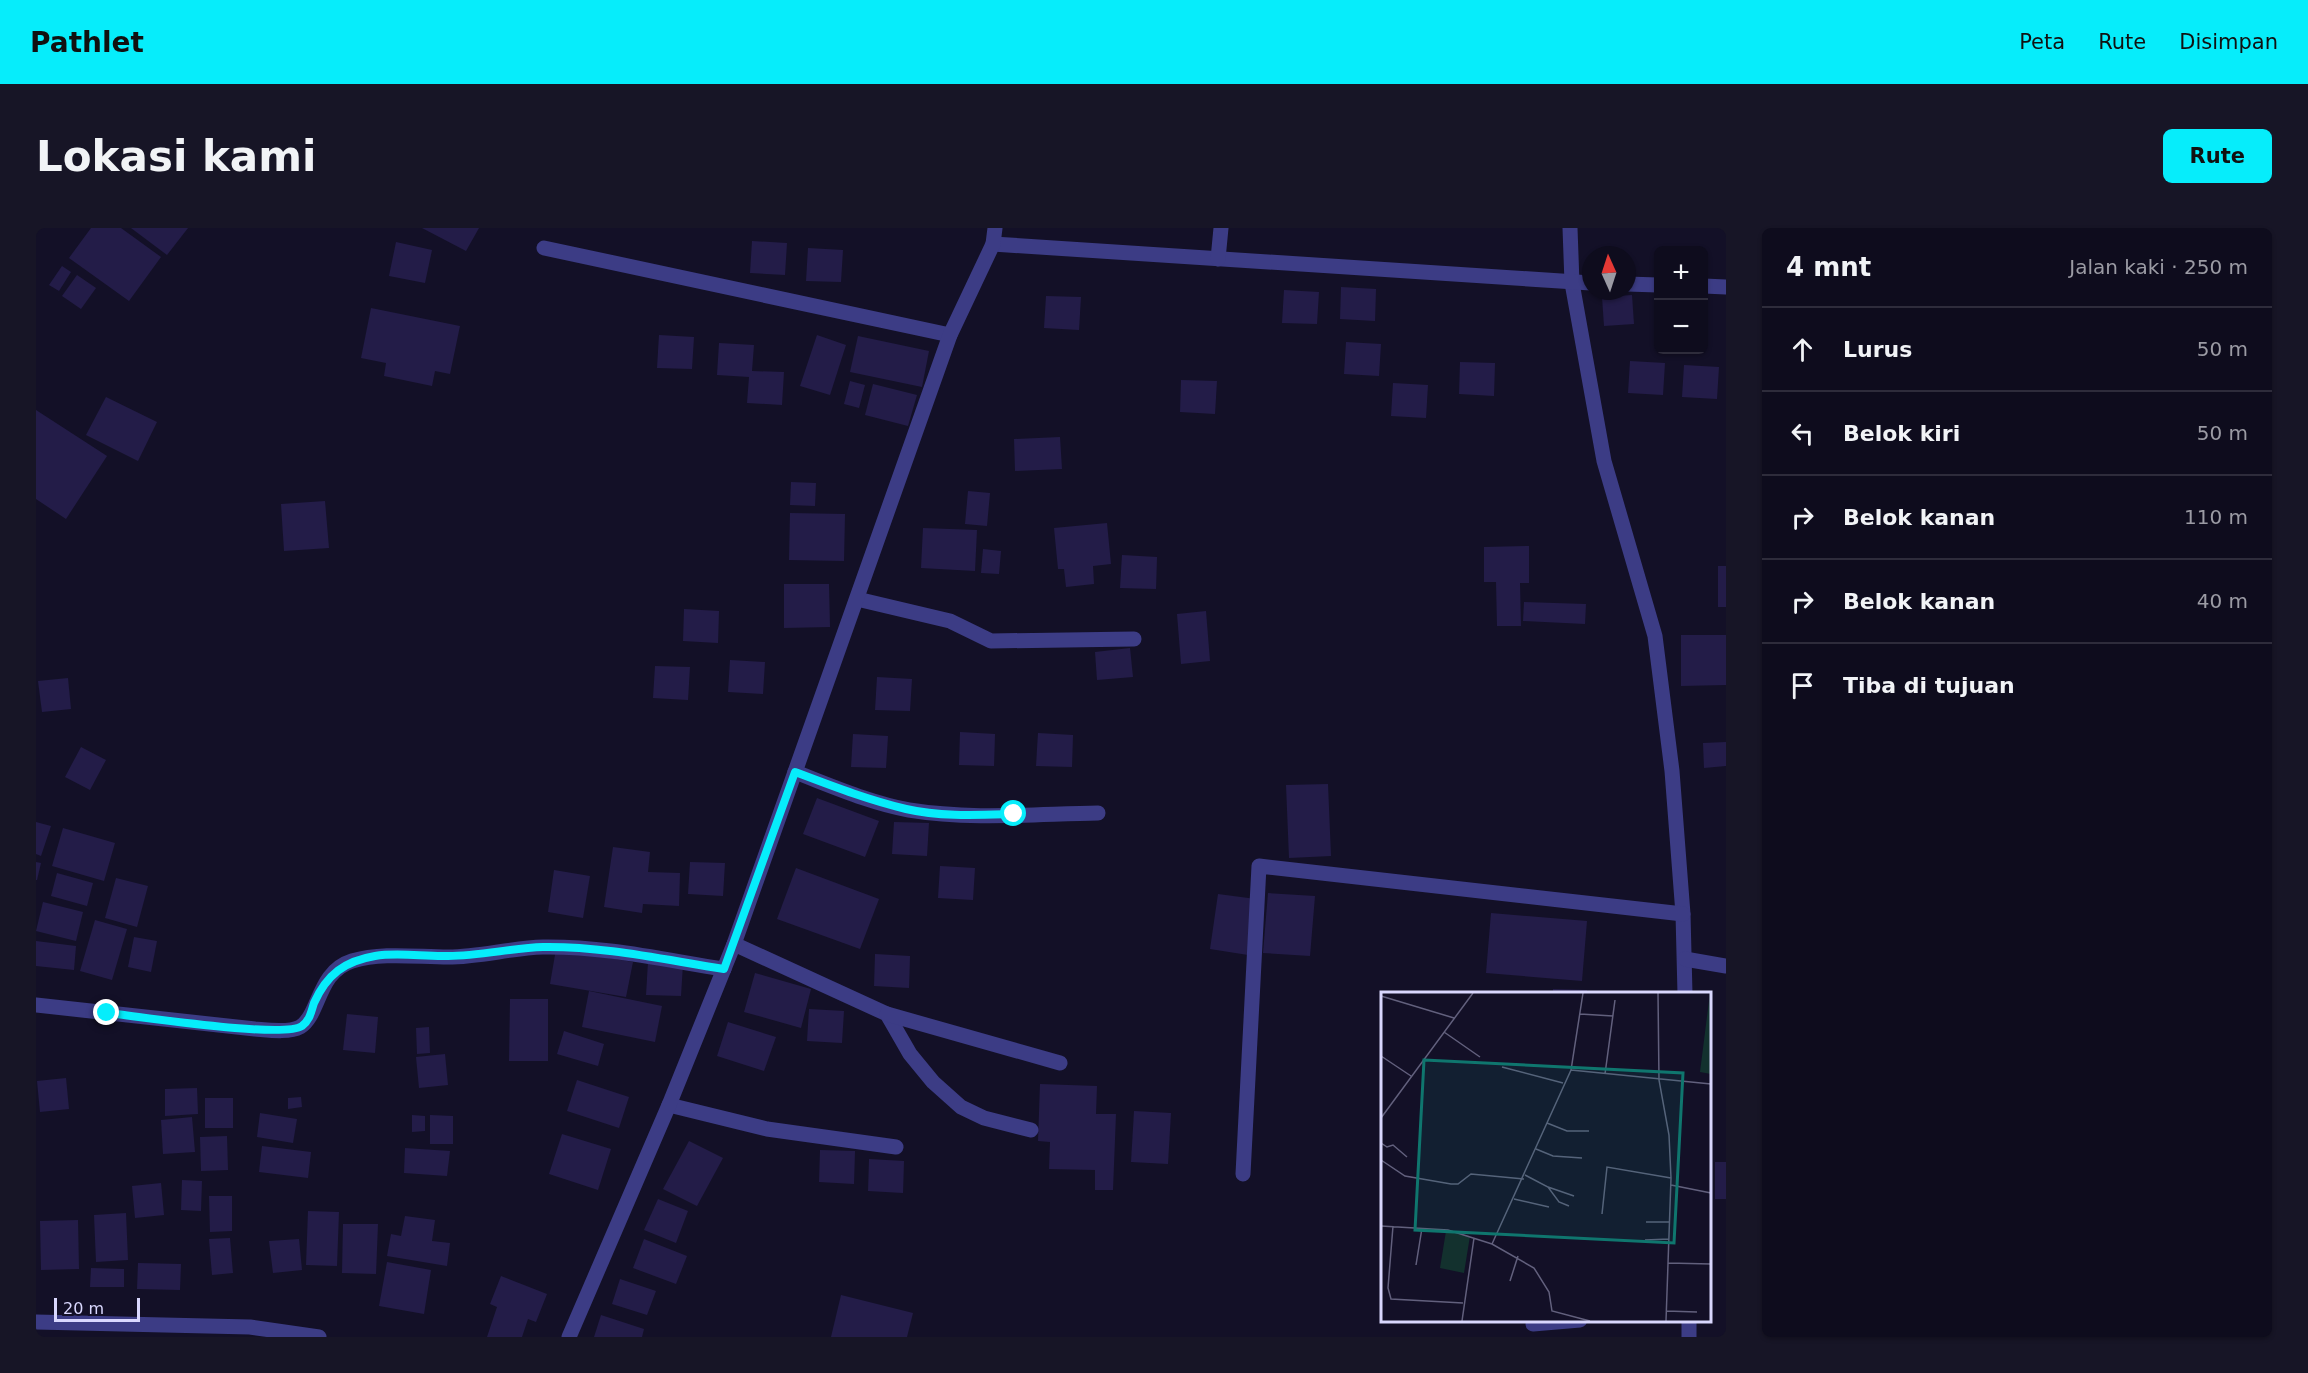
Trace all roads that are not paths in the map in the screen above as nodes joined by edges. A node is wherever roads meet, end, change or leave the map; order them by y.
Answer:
1 (995, 228) edge
2 (1221, 228) edge
3 (1570, 228) edge
4 (993, 244) junction
5 (544, 248) dead end
6 (1218, 259) junction
7 (1572, 283) junction
8 (1582, 284) edge
9 (1636, 284) edge
10 (1654, 285) edge
11 (1708, 286) edge
12 (1726, 287) edge
13 (950, 335) junction
14 (857, 598) junction
15 (1134, 639) dead end
16 (795, 772) junction
17 (1098, 813) dead end
18 (1683, 914) junction
19 (734, 944) junction
20 (1685, 959) junction
21 (1726, 966) edge
22 (724, 969) junction
23 (1685, 992) edge
24 (36, 1005) edge
25 (888, 1014) junction
26 (1060, 1063) dead end
27 (669, 1105) junction
28 (1031, 1130) dead end
29 (896, 1147) dead end
30 (1243, 1174) dead end
31 (36, 1322) edge
32 (1556, 1322) edge
33 (1533, 1324) dead end
34 (81, 1330) edge
35 (319, 1337) edge
36 (569, 1337) edge

1 - 4 street
2 - 6 street
3 - 7 street
4 - 6 street
4 - 13 street
5 - 13 street
6 - 7 street
7 - 8 street
7 - 18 street
9 - 10 street
11 - 12 street
13 - 14 street
14 - 15 street
14 - 16 street
16 - 17 street
16 - 19 street
18 - 20 street
18 - 30 street
19 - 22 street
19 - 25 street
20 - 21 street
20 - 23 street
22 - 24 street
22 - 27 street
25 - 26 street
25 - 28 street
27 - 29 street
27 - 36 street
31 - 34 street
32 - 33 street
34 - 35 street

